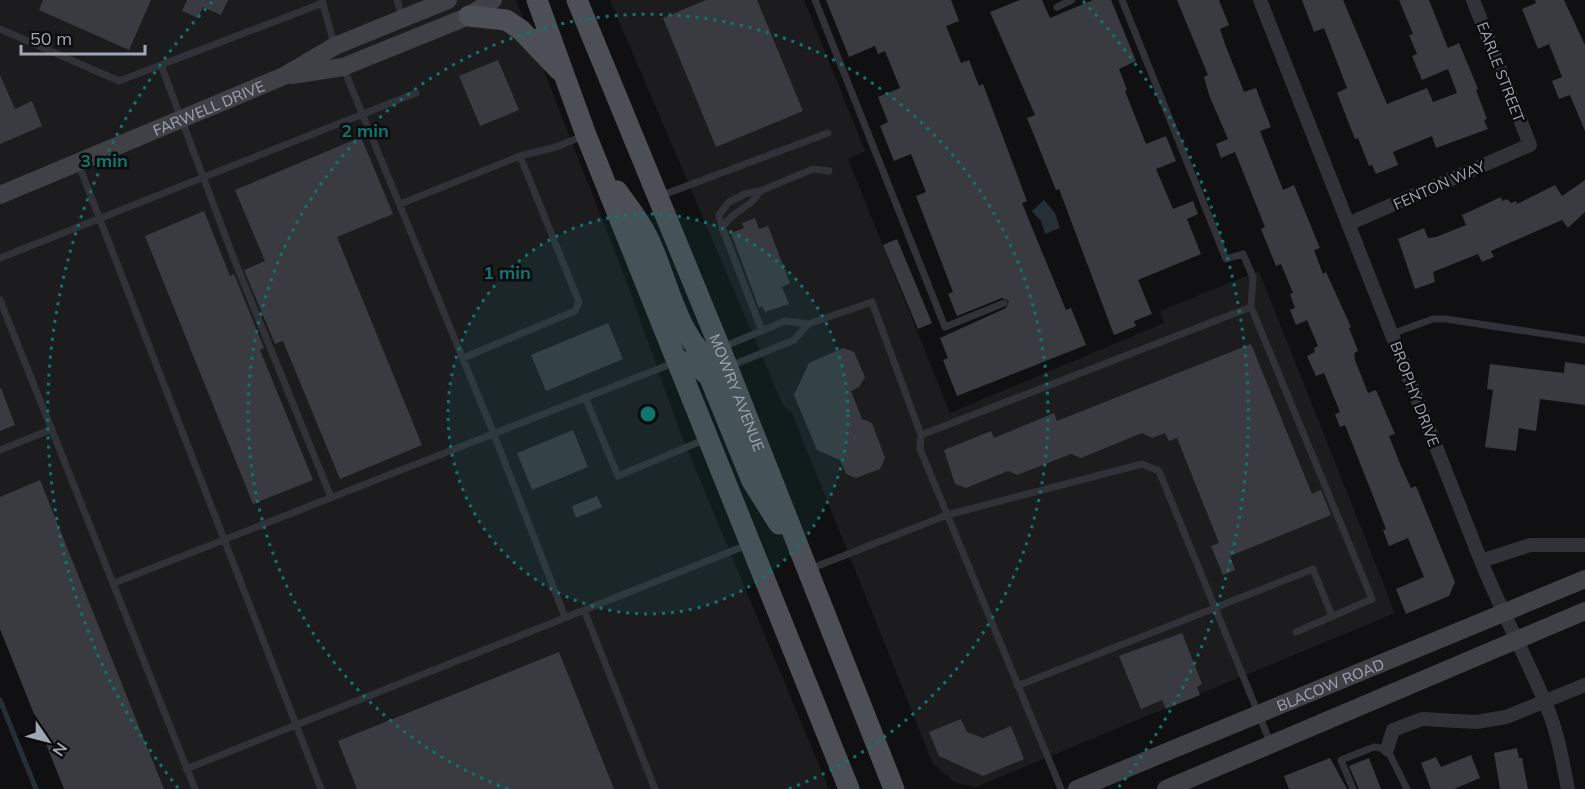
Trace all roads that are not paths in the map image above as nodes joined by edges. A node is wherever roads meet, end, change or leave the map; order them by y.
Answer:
1 (397, 0) edge
2 (448, 0) edge
3 (493, 0) edge
4 (537, 0) edge
5 (577, 0) edge
6 (594, 0) edge
7 (815, 0) edge
8 (1072, 0) edge
9 (1122, 0) edge
10 (1260, 0) edge
11 (1473, 0) edge
12 (322, 2) edge
13 (1057, 7) dead end
14 (469, 16) junction
15 (402, 20) junction
16 (0, 29) edge
17 (592, 39) junction
18 (335, 46) junction
19 (161, 65) junction
20 (343, 68) junction
21 (284, 76) junction
22 (564, 76) junction
23 (416, 93) dead end
24 (364, 115) junction
25 (182, 119) junction
26 (828, 133) dead end
27 (586, 135) junction
28 (1530, 145) joint
29 (520, 156) junction
30 (78, 163) junction
31 (598, 164) junction
32 (829, 171) dead end
33 (205, 178) junction
34 (760, 191) junction
35 (0, 195) edge
36 (658, 197) junction
37 (400, 204) junction
38 (100, 219) junction
39 (1348, 225) junction
40 (722, 229) junction
41 (0, 258) edge
42 (0, 300) edge
43 (1004, 303) dead end
44 (1251, 307) junction
45 (808, 324) junction
46 (762, 331) junction
47 (1391, 334) junction
48 (1585, 340) edge
49 (724, 357) junction
50 (463, 358) junction
51 (677, 361) junction
52 (585, 397) junction
53 (52, 429) junction
54 (493, 432) junction
55 (921, 435) junction
56 (709, 438) junction
57 (0, 450) edge
58 (332, 497) junction
59 (947, 515) junction
60 (225, 539) junction
61 (751, 543) junction
62 (1585, 545) edge
63 (1481, 561) junction
64 (807, 570) junction
65 (1585, 579) edge
66 (114, 583) junction
67 (1215, 608) junction
68 (584, 610) junction
69 (1585, 611) edge
70 (1502, 612) junction
71 (1332, 616) junction
72 (565, 617) junction
73 (1296, 632) dead end
74 (1515, 640) junction
75 (1585, 685) edge
76 (1017, 686) junction
77 (1545, 701) junction
78 (1258, 713) junction
79 (296, 725) junction
80 (1271, 744) junction
81 (1387, 748) junction
82 (186, 769) junction
83 (895, 784) edge
84 (1191, 784) edge
85 (195, 789) edge
86 (321, 789) edge
87 (655, 789) edge
88 (849, 789) edge
89 (1060, 789) edge
90 (1077, 789) edge
91 (1166, 789) edge
92 (1353, 789) edge
93 (1407, 789) edge
94 (1568, 789) edge

1 - 15 lane
2 - 15 main road, FARWELL DRIVE
3 - 14 main road, FARWELL DRIVE
4 - 22 main road
5 - 17 main road, MOWRY AVENUE
6 - 17 main road
7 - 43 lane
8 - 13 lane
9 - 44 lane
10 - 39 street, BROPHY DRIVE
11 - 28 street, EARLE STREET
12 - 18 lane
12 - 19 lane
14 - 20 main road, FARWELL DRIVE
14 - 22 main road
15 - 18 main road, FARWELL DRIVE
16 - 19 lane
17 - 36 main road, MOWRY AVENUE
18 - 21 main road, FARWELL DRIVE
19 - 25 lane
20 - 21 main road, FARWELL DRIVE
20 - 24 lane
21 - 25 main road, FARWELL DRIVE
22 - 27 main road
23 - 24 lane
24 - 33 lane
24 - 37 lane
25 - 30 main road, FARWELL DRIVE
25 - 33 lane
26 - 36 lane
27 - 29 lane
27 - 31 main road
28 - 39 street, FENTON WAY
29 - 37 lane
29 - 50 lane
30 - 35 main road, FARWELL DRIVE
30 - 38 lane
31 - 49 main road
31 - 51 main road
32 - 34 lane
33 - 38 lane
33 - 58 lane
34 - 40 lane
34 - 40 lane
36 - 49 main road, MOWRY AVENUE
37 - 50 lane
38 - 41 lane
38 - 60 lane
39 - 47 street, BROPHY DRIVE
40 - 46 lane
42 - 53 lane
44 - 55 lane
44 - 71 lane
45 - 46 lane
45 - 49 lane
45 - 55 lane
46 - 49 lane
47 - 48 lane
47 - 63 street, BROPHY DRIVE
49 - 64 main road, MOWRY AVENUE
50 - 54 lane
51 - 52 lane
51 - 56 main road
51 - 64 main road
52 - 54 lane
52 - 56 lane
53 - 57 lane
53 - 66 lane
54 - 58 lane
54 - 72 lane
55 - 59 lane
56 - 61 main road
58 - 60 lane
59 - 64 lane
59 - 67 lane
59 - 76 lane
60 - 66 lane
60 - 79 lane
61 - 68 lane
61 - 88 main road
62 - 63 street
63 - 70 street, BROPHY DRIVE
64 - 83 main road, MOWRY AVENUE
65 - 70 main road, BLACOW ROAD
66 - 82 lane
67 - 71 lane
67 - 76 lane
67 - 78 lane
68 - 72 lane
68 - 87 lane
69 - 74 main road
70 - 74 street, BROPHY DRIVE
70 - 78 main road, BLACOW ROAD
71 - 73 lane
72 - 79 lane
74 - 77 street, BROPHY DRIVE
74 - 80 main road
75 - 77 street
76 - 89 lane
77 - 81 street
77 - 94 street, BROPHY DRIVE
78 - 80 lane
78 - 90 main road, BLACOW ROAD
79 - 82 lane
79 - 86 lane
80 - 84 main road
81 - 92 lane
81 - 93 lane
82 - 85 lane
84 - 91 main road

